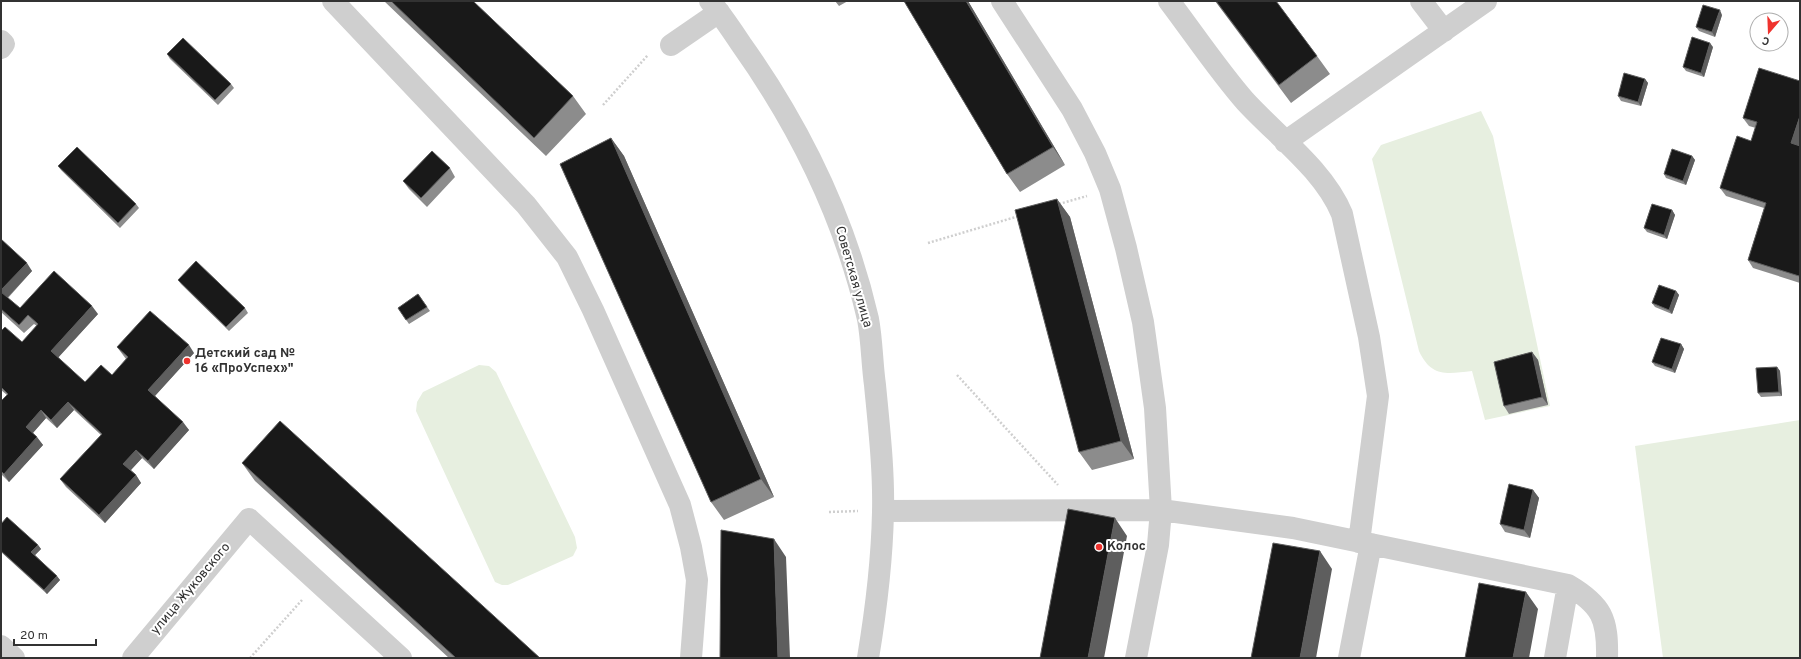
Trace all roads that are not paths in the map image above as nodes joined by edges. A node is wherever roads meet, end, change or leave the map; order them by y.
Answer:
1 (333, 1) edge
2 (1002, 1) edge
3 (1169, 1) edge
4 (1421, 1) edge
5 (1486, 1) edge
6 (715, 7) edge
7 (1444, 31) junction
8 (1, 41) edge
9 (671, 45) dead end
10 (1, 48) edge
11 (1285, 142) junction
12 (1161, 510) junction
13 (883, 511) junction
14 (1365, 543) junction
15 (1568, 585) junction
16 (1, 646) edge
17 (14, 658) edge
18 (133, 658) edge
19 (402, 658) edge
20 (691, 658) edge
21 (868, 658) edge
22 (1136, 658) edge
23 (1349, 658) edge
24 (1555, 658) edge
25 (1607, 658) edge

1 - 20 street
2 - 12 street
3 - 11 street
4 - 7 street
5 - 7 street
6 - 9 street
6 - 13 street, Советская улица
7 - 11 street
8 - 10 street
11 - 14 street
12 - 13 street
12 - 14 street
12 - 22 street
13 - 21 street, Советская улица
14 - 15 street
14 - 23 street
15 - 24 street
15 - 25 street
16 - 17 street
18 - 19 street, улица Жуковского

